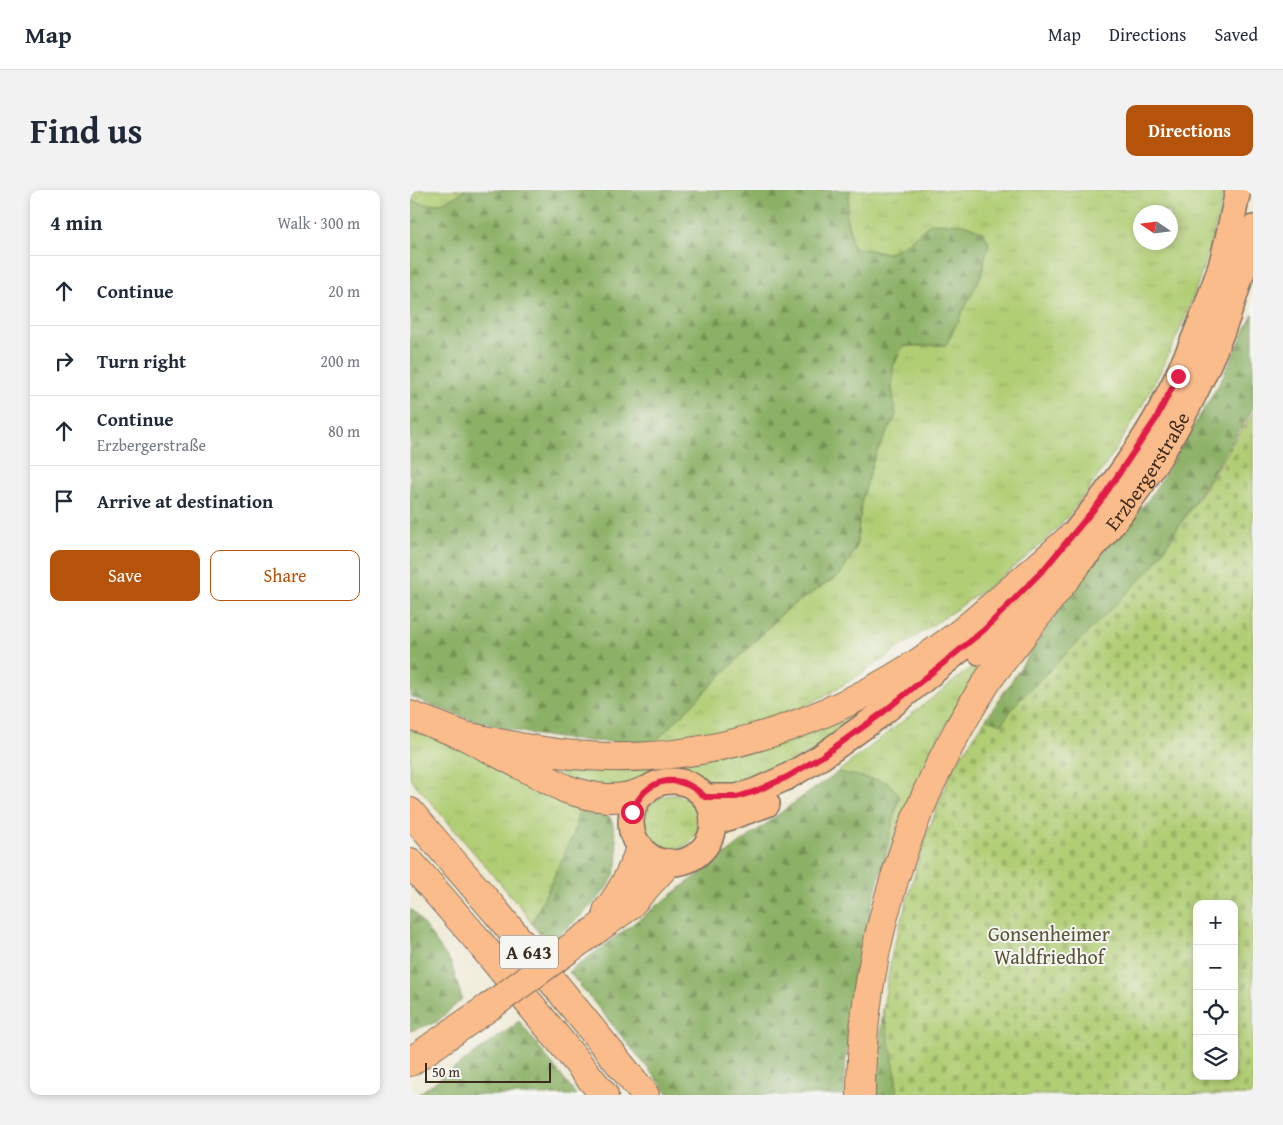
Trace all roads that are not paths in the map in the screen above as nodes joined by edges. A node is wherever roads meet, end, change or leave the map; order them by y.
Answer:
1 (1238, 190) edge
2 (1253, 228) edge
3 (1070, 538) junction
4 (1076, 566) junction
5 (410, 715) edge
6 (465, 736) junction
7 (644, 791) junction
8 (705, 797) junction
9 (410, 812) edge
10 (713, 822) junction
11 (640, 848) junction
12 (410, 862) edge
13 (668, 863) junction
14 (419, 877) edge
15 (569, 949) junction
16 (410, 1062) edge
17 (604, 1095) edge
18 (645, 1095) edge
19 (861, 1095) edge

1 - 3 main road, Erzbergerstraße
2 - 4 main road, Erzbergerstraße
3 - 6 highway
3 - 8 main road, Erzbergerstraße
4 - 10 main road, Erzbergerstraße
4 - 19 highway
5 - 6 highway
6 - 7 highway
7 - 8 main road
7 - 11 main road
8 - 10 main road
9 - 18 highway, A 643
10 - 13 main road
11 - 13 main road
11 - 15 highway
12 - 14 highway, A 643
13 - 15 highway
14 - 17 highway, A 643
15 - 16 highway, bridge

